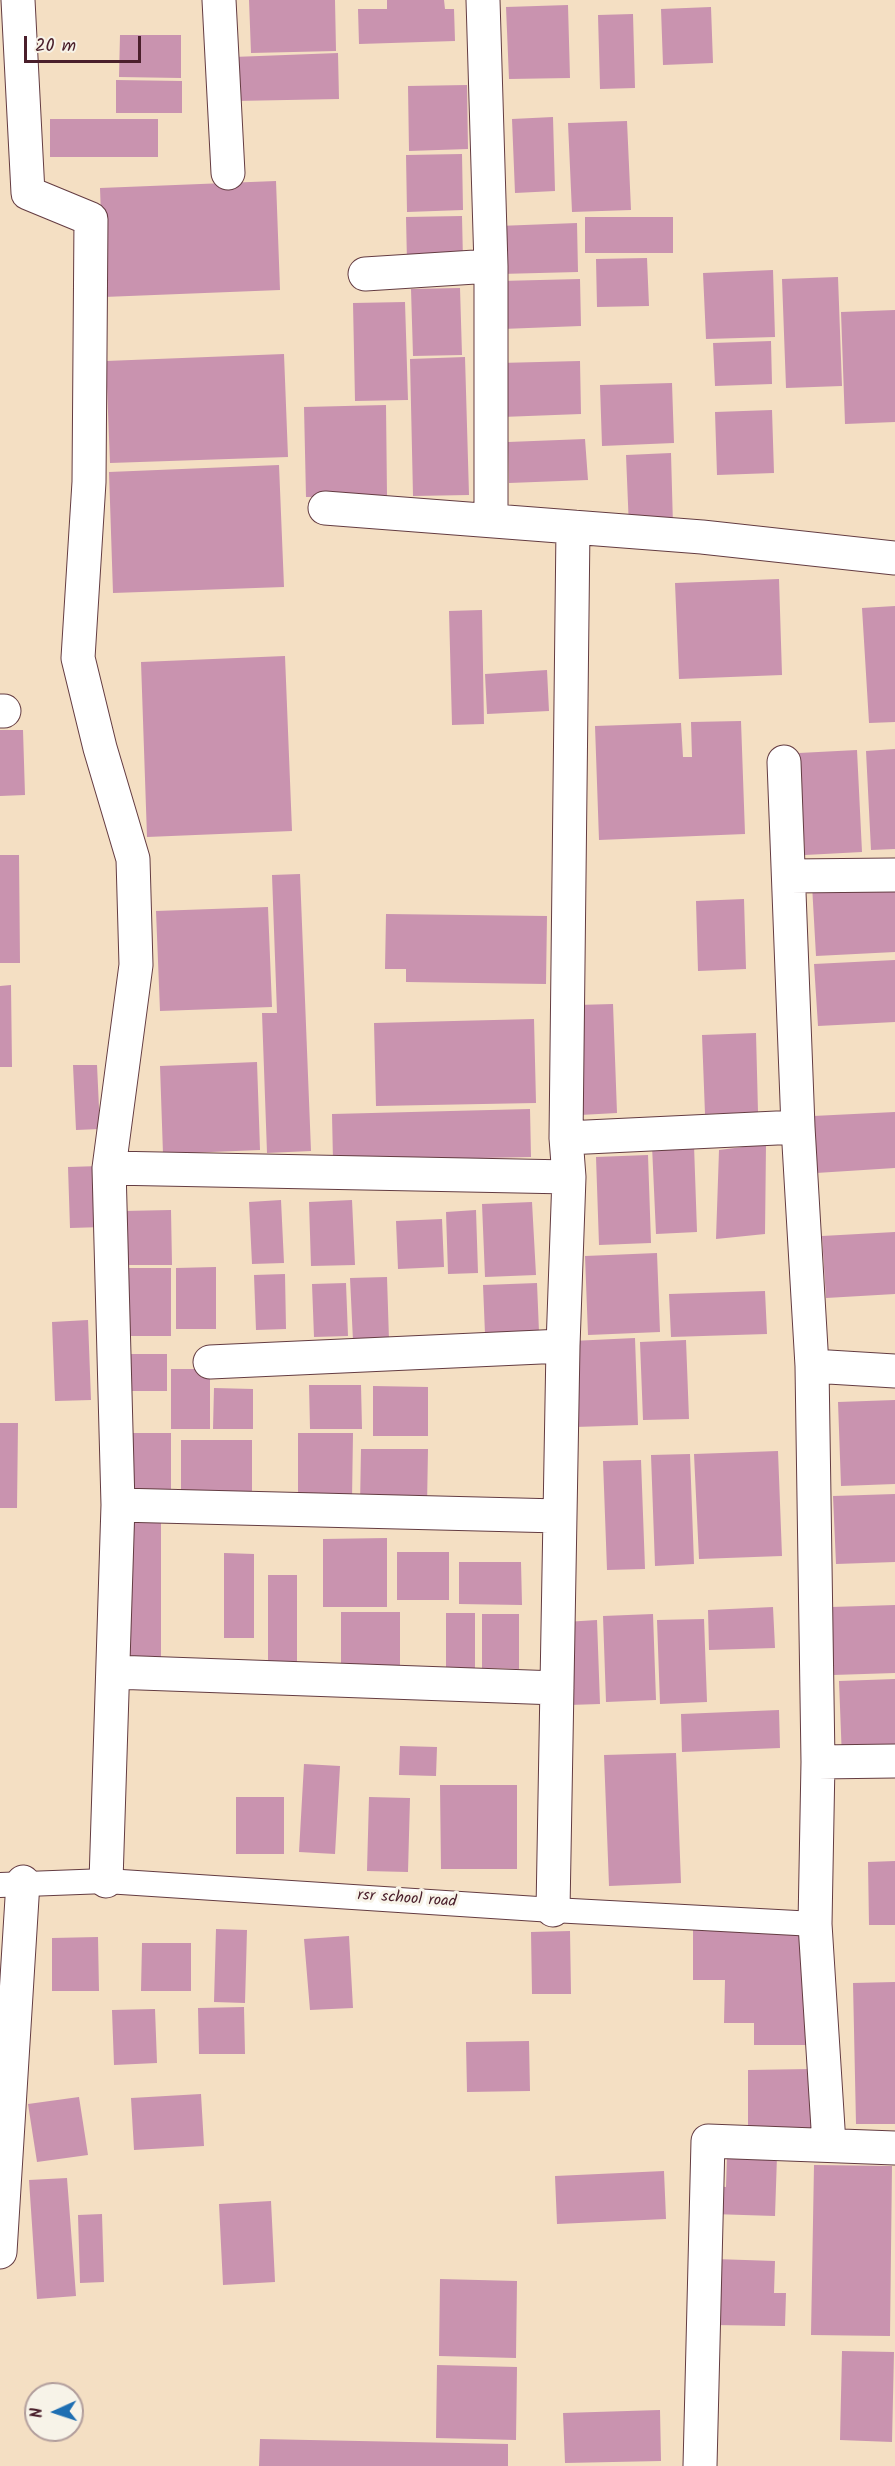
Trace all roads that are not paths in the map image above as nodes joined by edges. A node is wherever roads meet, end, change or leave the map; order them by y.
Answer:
1 (18, 0) edge
2 (219, 0) edge
3 (483, 0) edge
4 (228, 173) dead end
5 (491, 266) junction
6 (365, 274) dead end
7 (325, 508) dead end
8 (491, 520) junction
9 (573, 526) junction
10 (895, 558) edge
11 (784, 762) dead end
12 (895, 875) edge
13 (790, 876) junction
14 (798, 1127) junction
15 (566, 1138) junction
16 (109, 1168) junction
17 (569, 1177) junction
18 (563, 1346) junction
19 (210, 1362) dead end
20 (812, 1366) junction
21 (895, 1371) edge
22 (118, 1505) junction
23 (559, 1516) junction
24 (113, 1672) junction
25 (557, 1689) junction
26 (895, 1761) edge
27 (818, 1762) junction
28 (106, 1881) junction
29 (11, 1884) edge
30 (553, 1910) junction
31 (815, 1924) junction
32 (830, 2144) junction
33 (895, 2148) edge
34 (0, 2252) edge
35 (700, 2466) edge

1 - 16 street
2 - 4 street
3 - 5 street
5 - 6 street
5 - 8 street
7 - 8 street
8 - 9 street
9 - 10 street
9 - 15 street
11 - 13 street
12 - 13 street
13 - 14 street
14 - 15 street
14 - 20 street
15 - 17 street
16 - 17 street
16 - 22 street
17 - 18 street
18 - 19 street
18 - 23 street
20 - 21 street
20 - 27 street
22 - 23 street
22 - 24 street
23 - 25 street
24 - 25 street
24 - 28 street
25 - 30 street
26 - 27 street
27 - 31 street
28 - 29 lane, rsr school road
28 - 30 lane, rsr school road
29 - 34 street
30 - 31 lane, rsr school road
31 - 32 street
32 - 33 street
32 - 35 street

